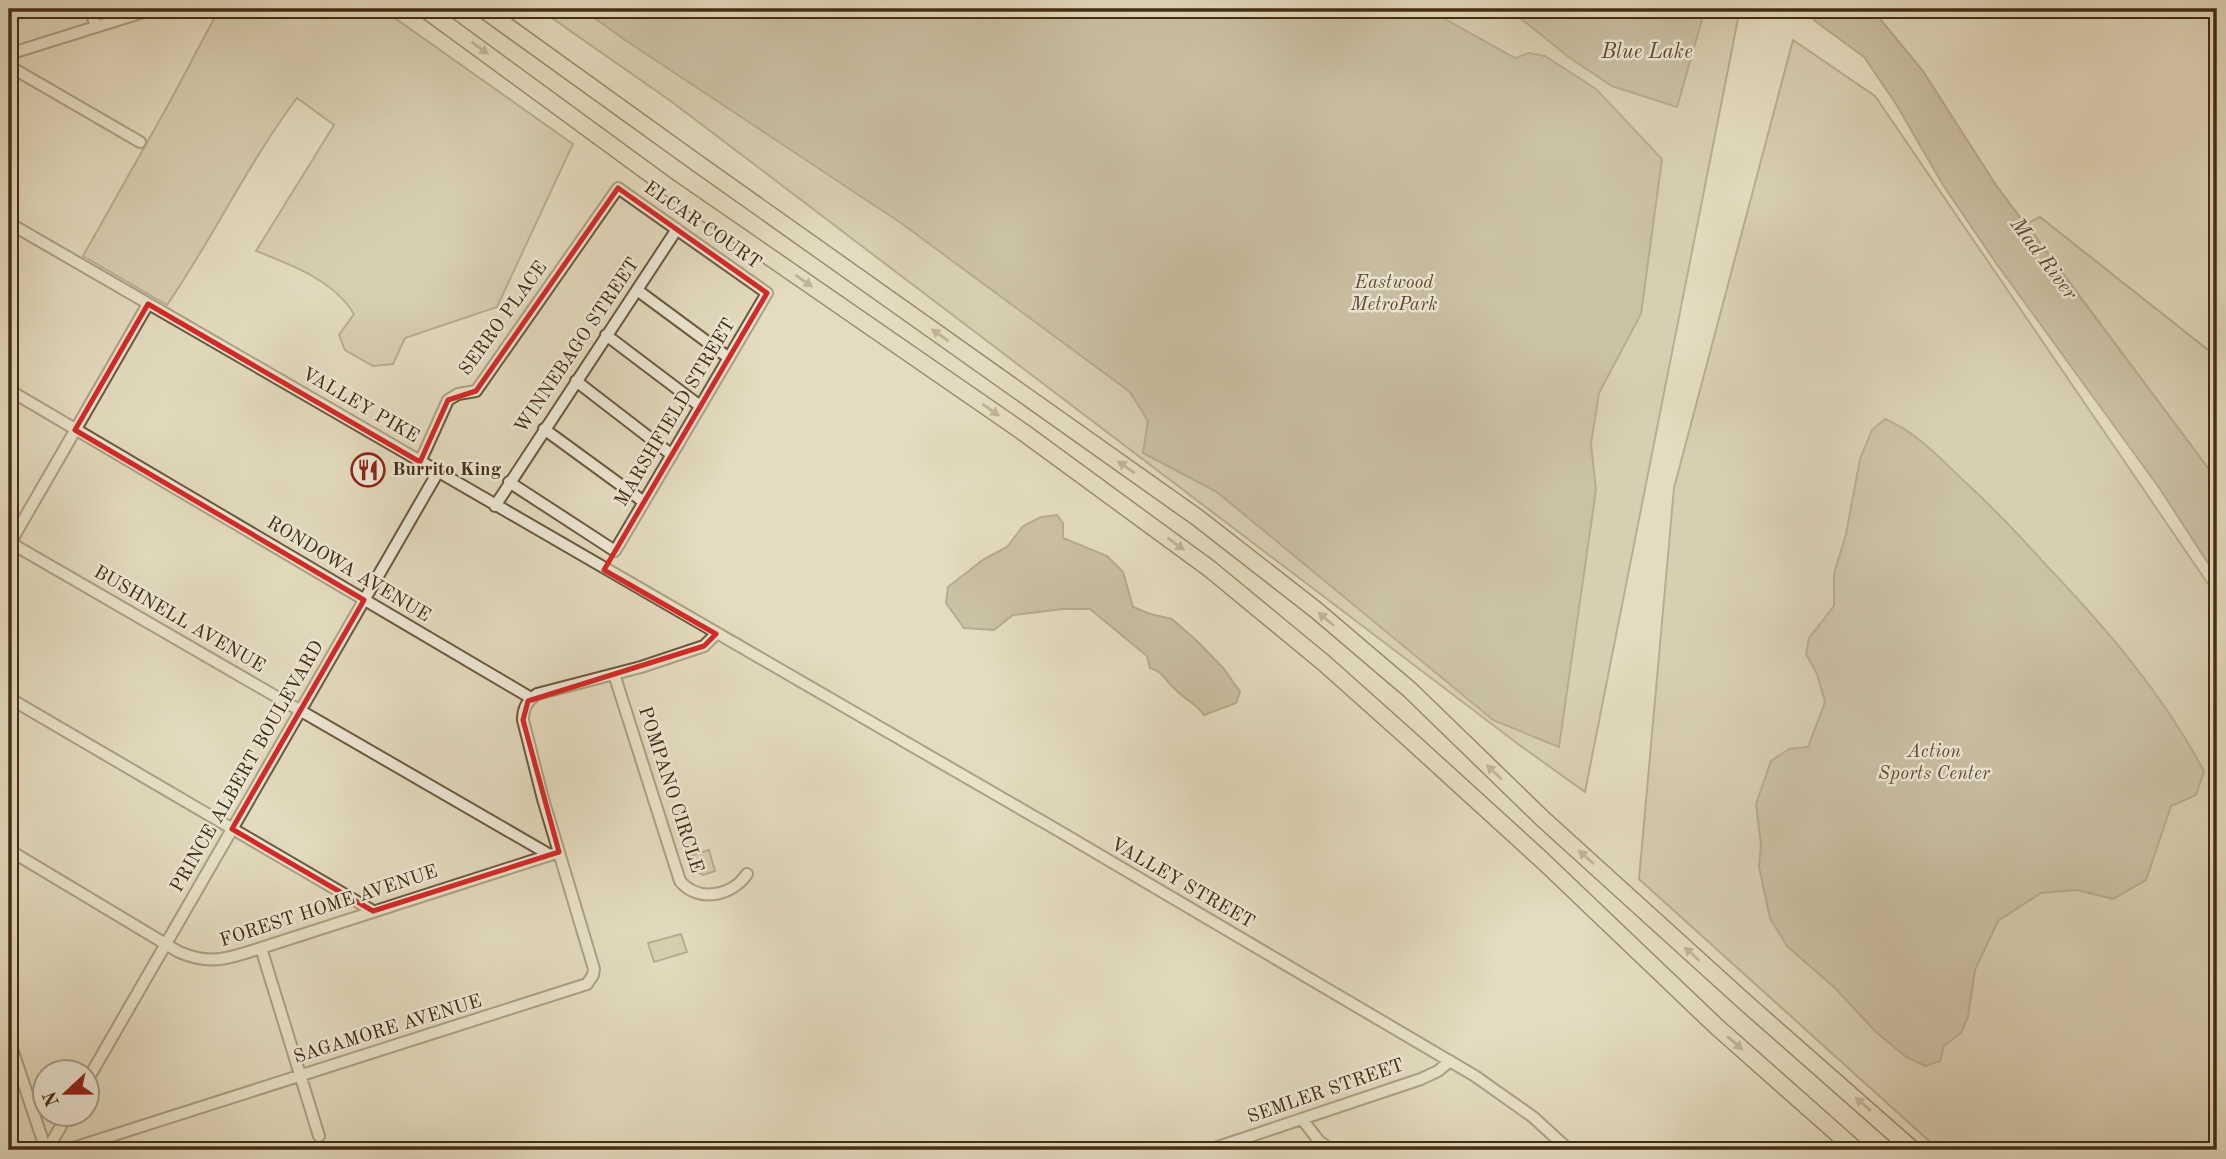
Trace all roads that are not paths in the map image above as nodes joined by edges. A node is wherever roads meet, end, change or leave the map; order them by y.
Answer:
1 (90, 9) edge
2 (153, 9) edge
3 (425, 9) edge
4 (483, 9) edge
5 (96, 26) junction
6 (9, 54) edge
7 (9, 66) edge
8 (140, 142) dead end
9 (618, 188) joint
10 (9, 223) edge
11 (677, 229) junction
12 (636, 290) junction
13 (767, 293) joint
14 (148, 304) junction
15 (606, 335) junction
16 (729, 358) junction
17 (576, 381) junction
18 (9, 390) edge
19 (700, 406) junction
20 (544, 429) junction
21 (75, 430) junction
22 (672, 455) junction
23 (420, 462) junction
24 (438, 472) junction
25 (509, 482) junction
26 (644, 502) junction
27 (495, 506) junction
28 (9, 543) edge
29 (364, 600) junction
30 (716, 634) junction
31 (766, 663) joint
32 (614, 674) junction
33 (9, 698) edge
34 (531, 698) junction
35 (300, 710) junction
36 (232, 829) junction
37 (9, 850) edge
38 (554, 854) junction
39 (747, 873) dead end
40 (373, 911) junction
41 (166, 944) junction
42 (261, 948) junction
43 (9, 1044) edge
44 (100, 1058) edge
45 (1450, 1061) junction
46 (300, 1075) junction
47 (1302, 1119) junction
48 (59, 1128) edge
49 (319, 1136) dead end
50 (46, 1150) edge
51 (67, 1150) edge
52 (1209, 1150) edge
53 (1331, 1150) edge
54 (1569, 1150) edge
55 (1856, 1150) edge
56 (1913, 1150) edge

1 - 5 street
2 - 5 street
3 -> 55 highway
56 -> 4 highway
5 - 6 street
7 - 8 street
9 - 11 street, ELCAR COURT
9 - 23 street, SERRO PLACE
10 - 14 street, VALLEY PIKE
11 - 12 street, WINNEBAGO STREET
11 - 13 street, ELCAR COURT
12 - 15 street, WINNEBAGO STREET
12 - 16 street
13 - 16 street, MARSHFIELD STREET
14 - 21 street
14 - 23 street, VALLEY PIKE
15 - 17 street, WINNEBAGO STREET
15 - 19 street
16 - 19 street, MARSHFIELD STREET
17 - 20 street, WINNEBAGO STREET
17 - 22 street
18 - 21 street, RONDOWA AVENUE
19 - 22 street, MARSHFIELD STREET
20 - 25 street, WINNEBAGO STREET
20 - 26 street
21 - 28 street
21 - 29 street, RONDOWA AVENUE
22 - 26 street, MARSHFIELD STREET
23 - 24 street, VALLEY PIKE
24 - 27 street, VALLEY PIKE
24 - 29 street, PRINCE ALBERT BOULEVARD
25 - 26 street, MARSHFIELD STREET
25 - 27 street, WINNEBAGO STREET
27 - 30 street, VALLEY PIKE
28 - 35 street, BUSHNELL AVENUE
29 - 34 street, RONDOWA AVENUE
29 - 35 street, PRINCE ALBERT BOULEVARD
30 - 31 street, VALLEY PIKE
30 - 32 street
31 - 45 street, VALLEY STREET
32 - 34 street
32 - 39 street, POMPANO CIRCLE
33 - 36 street
34 - 38 street
35 - 36 street, PRINCE ALBERT BOULEVARD
35 - 38 street, BUSHNELL AVENUE
36 - 40 street
36 - 41 street, PRINCE ALBERT BOULEVARD
37 - 41 street, FOREST HOME AVENUE
38 - 40 street, FOREST HOME AVENUE
38 - 46 street, SAGAMORE AVENUE
40 - 42 street, FOREST HOME AVENUE
41 - 42 street, FOREST HOME AVENUE
41 - 44 street, PRINCE ALBERT BOULEVARD
42 - 46 street
43 - 50 street
45 - 47 street, SEMLER STREET
45 - 54 street, VALLEY STREET
46 - 49 street
46 - 51 street, SAGAMORE AVENUE
47 - 52 street, SEMLER STREET
47 - 53 street
48 - 50 street

